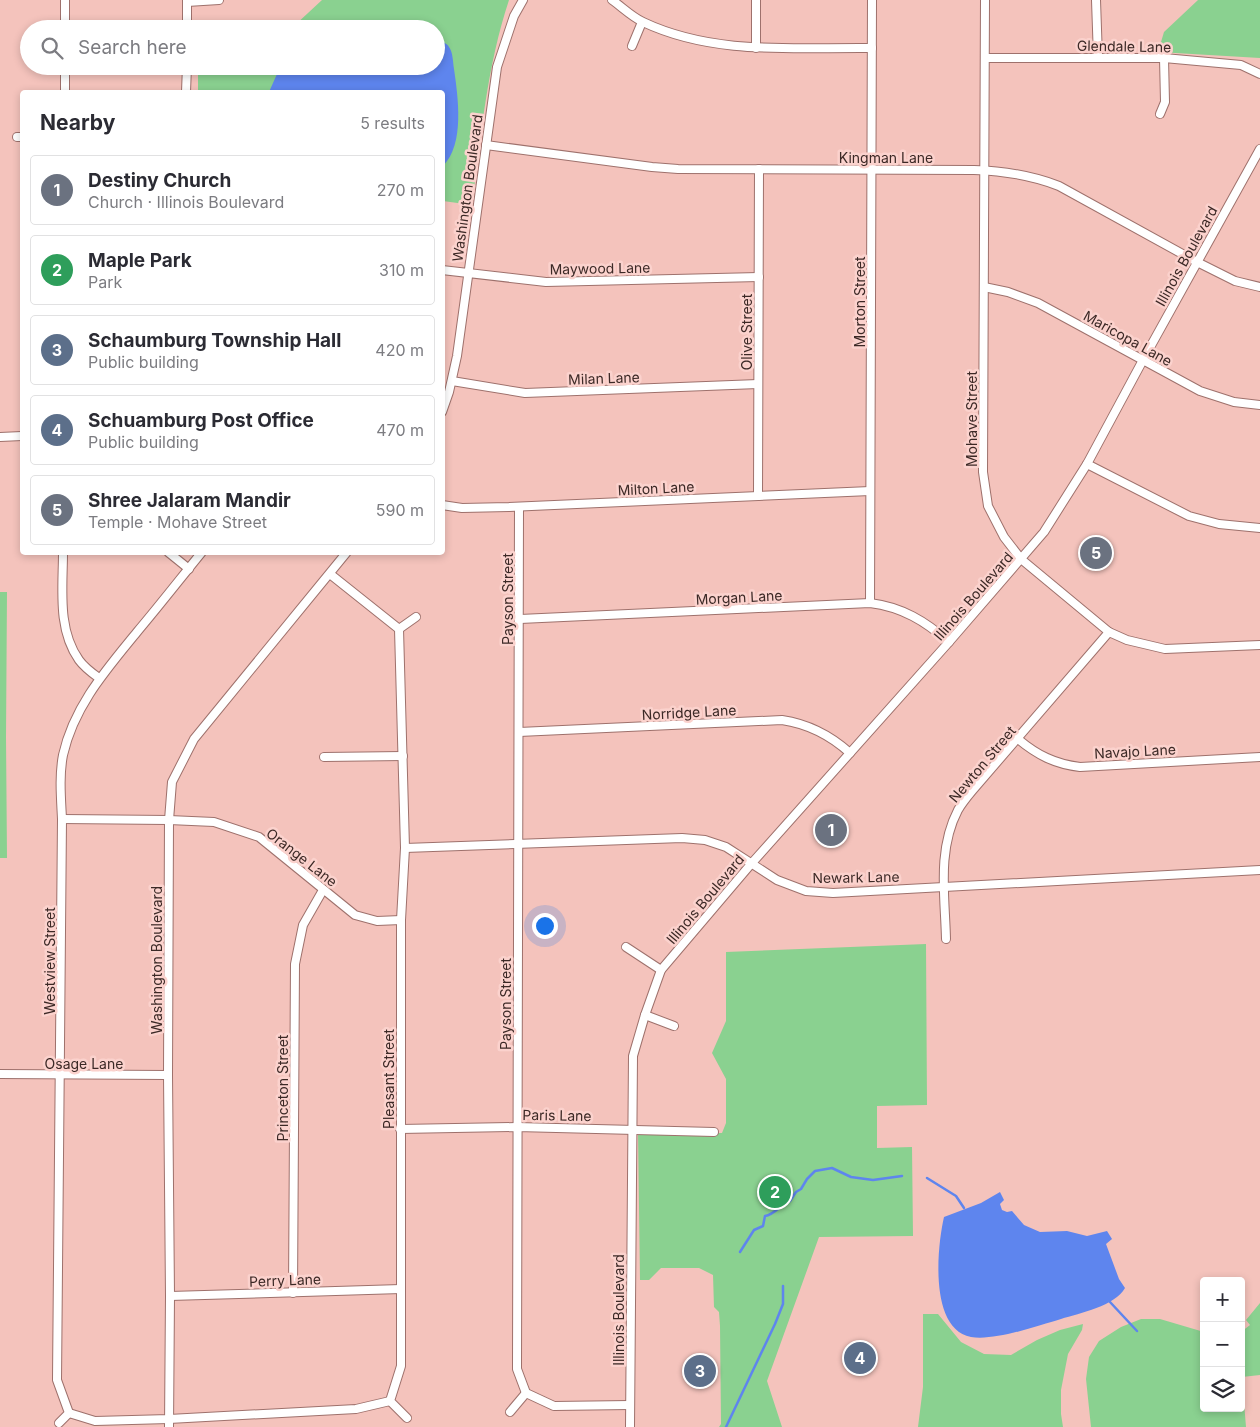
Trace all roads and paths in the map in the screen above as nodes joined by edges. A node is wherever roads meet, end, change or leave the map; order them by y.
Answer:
1 (65, 0) edge
2 (219, 0) edge
3 (524, 0) edge
4 (612, 0) edge
5 (756, 0) edge
6 (872, 0) edge
7 (985, 0) edge
8 (1096, 0) edge
9 (187, 1) edge
10 (65, 20) edge
11 (187, 20) edge
12 (642, 22) junction
13 (632, 46) dead end
14 (756, 48) junction
15 (872, 48) junction
16 (985, 58) junction
17 (1098, 58) junction
18 (1164, 58) junction
19 (1260, 74) edge
20 (65, 75) edge
21 (187, 75) edge
22 (65, 90) edge
23 (186, 90) edge
24 (1160, 114) dead end
25 (486, 145) junction
26 (1260, 149) edge
27 (759, 169) junction
28 (872, 170) junction
29 (984, 170) junction
30 (1196, 262) junction
31 (445, 270) edge
32 (468, 273) junction
33 (759, 277) junction
34 (984, 287) junction
35 (1260, 287) edge
36 (1142, 360) junction
37 (452, 381) junction
38 (758, 384) junction
39 (445, 403) edge
40 (1260, 405) edge
41 (20, 436) edge
42 (0, 437) edge
43 (1087, 464) junction
44 (870, 491) junction
45 (758, 496) junction
46 (445, 505) edge
47 (519, 507) junction
48 (1260, 528) edge
49 (63, 555) edge
50 (172, 555) edge
51 (200, 555) edge
52 (345, 555) edge
53 (1021, 559) junction
54 (189, 569) junction
55 (330, 574) junction
56 (870, 603) junction
57 (416, 618) dead end
58 (520, 619) junction
59 (399, 630) junction
60 (1109, 632) junction
61 (949, 642) junction
62 (1260, 645) edge
63 (99, 678) junction
64 (519, 732) junction
65 (1018, 739) junction
66 (850, 753) junction
67 (403, 756) junction
68 (324, 757) dead end
69 (1260, 757) edge
70 (62, 820) junction
71 (170, 820) junction
72 (519, 844) junction
73 (405, 848) junction
74 (751, 864) junction
75 (1260, 870) edge
76 (944, 887) junction
77 (323, 890) junction
78 (401, 920) junction
79 (946, 939) dead end
80 (626, 948) dead end
81 (661, 970) junction
82 (645, 1015) junction
83 (674, 1026) dead end
84 (0, 1074) edge
85 (168, 1075) junction
86 (60, 1076) junction
87 (517, 1127) junction
88 (400, 1129) junction
89 (632, 1129) junction
90 (714, 1132) dead end
91 (401, 1289) junction
92 (293, 1293) junction
93 (170, 1296) junction
94 (526, 1393) junction
95 (390, 1401) junction
96 (630, 1405) junction
97 (510, 1412) dead end
98 (69, 1413) junction
99 (406, 1418) dead end
100 (59, 1423) dead end
101 (169, 1423) edge
102 (630, 1427) edge

1 - 10 street
2 - 9 street
3 - 25 street, Washington Boulevard
4 - 12 street
5 - 14 street
6 - 15 street, Morton Street
7 - 16 street, Mohave Street
8 - 17 street
9 - 11 street
12 - 13 street
12 - 14 street
14 - 15 street
15 - 28 street, Morton Street
16 - 17 street, Glendale Lane
16 - 29 street, Mohave Street
17 - 18 street, Glendale Lane
18 - 19 street, Glendale Lane
18 - 24 street
20 - 22 street
21 - 23 street
25 - 27 street, Kingman Lane
25 - 32 street, Washington Boulevard
26 - 30 street, Illinois Boulevard
27 - 28 street, Kingman Lane
27 - 33 street, Olive Street
28 - 29 street, Kingman Lane
28 - 44 street, Morton Street
29 - 30 street, Kingman Lane
29 - 34 street, Mohave Street
30 - 35 street, Kingman Lane
30 - 36 street, Illinois Boulevard
31 - 32 street, Maywood Lane
32 - 33 street, Maywood Lane
32 - 37 street, Washington Boulevard
33 - 38 street, Olive Street
34 - 36 street, Maricopa Lane
34 - 53 street, Mohave Street
36 - 40 street, Maricopa Lane
36 - 43 street, Illinois Boulevard
37 - 38 street, Milan Lane
37 - 39 street, Washington Boulevard
38 - 45 street, Olive Street
41 - 42 street
43 - 48 street
43 - 53 street, Illinois Boulevard
44 - 45 street, Milton Lane
44 - 56 street, Morton Street
45 - 47 street, Milton Lane
46 - 47 street, Milton Lane
47 - 58 street, Payson Street
49 - 63 street
50 - 54 street
51 - 54 street, Westview Street
52 - 55 street, Washington Boulevard
53 - 60 street, Mohave Street
53 - 61 street, Illinois Boulevard
54 - 63 street, Westview Street
55 - 59 street
55 - 71 street, Washington Boulevard
56 - 58 street, Morgan Lane
56 - 61 street, Morgan Lane
57 - 59 street
58 - 64 street, Payson Street
59 - 67 street, Pleasant Street
60 - 62 street, Mohave Street
60 - 65 street, Newton Street
61 - 66 street, Illinois Boulevard
63 - 70 street, Westview Street
64 - 66 street, Norridge Lane
64 - 72 street, Payson Street
65 - 69 street, Navajo Lane
65 - 76 street, Newton Street
66 - 74 street, Illinois Boulevard
67 - 68 street
67 - 73 street, Pleasant Street
70 - 71 street, Orange Lane
70 - 86 street, Westview Street
71 - 77 street, Orange Lane
71 - 85 street, Washington Boulevard
72 - 73 street, Newark Lane
72 - 74 street, Newark Lane
72 - 87 street, Payson Street
73 - 78 street, Pleasant Street
74 - 76 street, Newark Lane
74 - 81 street, Illinois Boulevard
75 - 76 street, Newark Lane
76 - 79 street, Newton Street
77 - 78 street, Orange Lane
77 - 92 street, Princeton Street
78 - 88 street, Pleasant Street
80 - 81 street
81 - 82 street, Illinois Boulevard
82 - 83 street
82 - 89 street, Illinois Boulevard
84 - 86 street, Osage Lane
85 - 86 street, Osage Lane
85 - 93 street, Washington Boulevard
86 - 98 street, Westview Street
87 - 88 street, Paris Lane
87 - 89 street, Paris Lane
87 - 94 street, Payson Street
88 - 91 street, Pleasant Street
89 - 90 street, Paris Lane
89 - 96 street, Illinois Boulevard
91 - 92 street, Perry Lane
91 - 95 street, Pleasant Street
92 - 93 street, Perry Lane
93 - 101 street, Washington Boulevard
94 - 96 street
94 - 97 street
95 - 99 street
95 - 101 street
96 - 102 street, Illinois Boulevard
98 - 100 street
98 - 101 street

